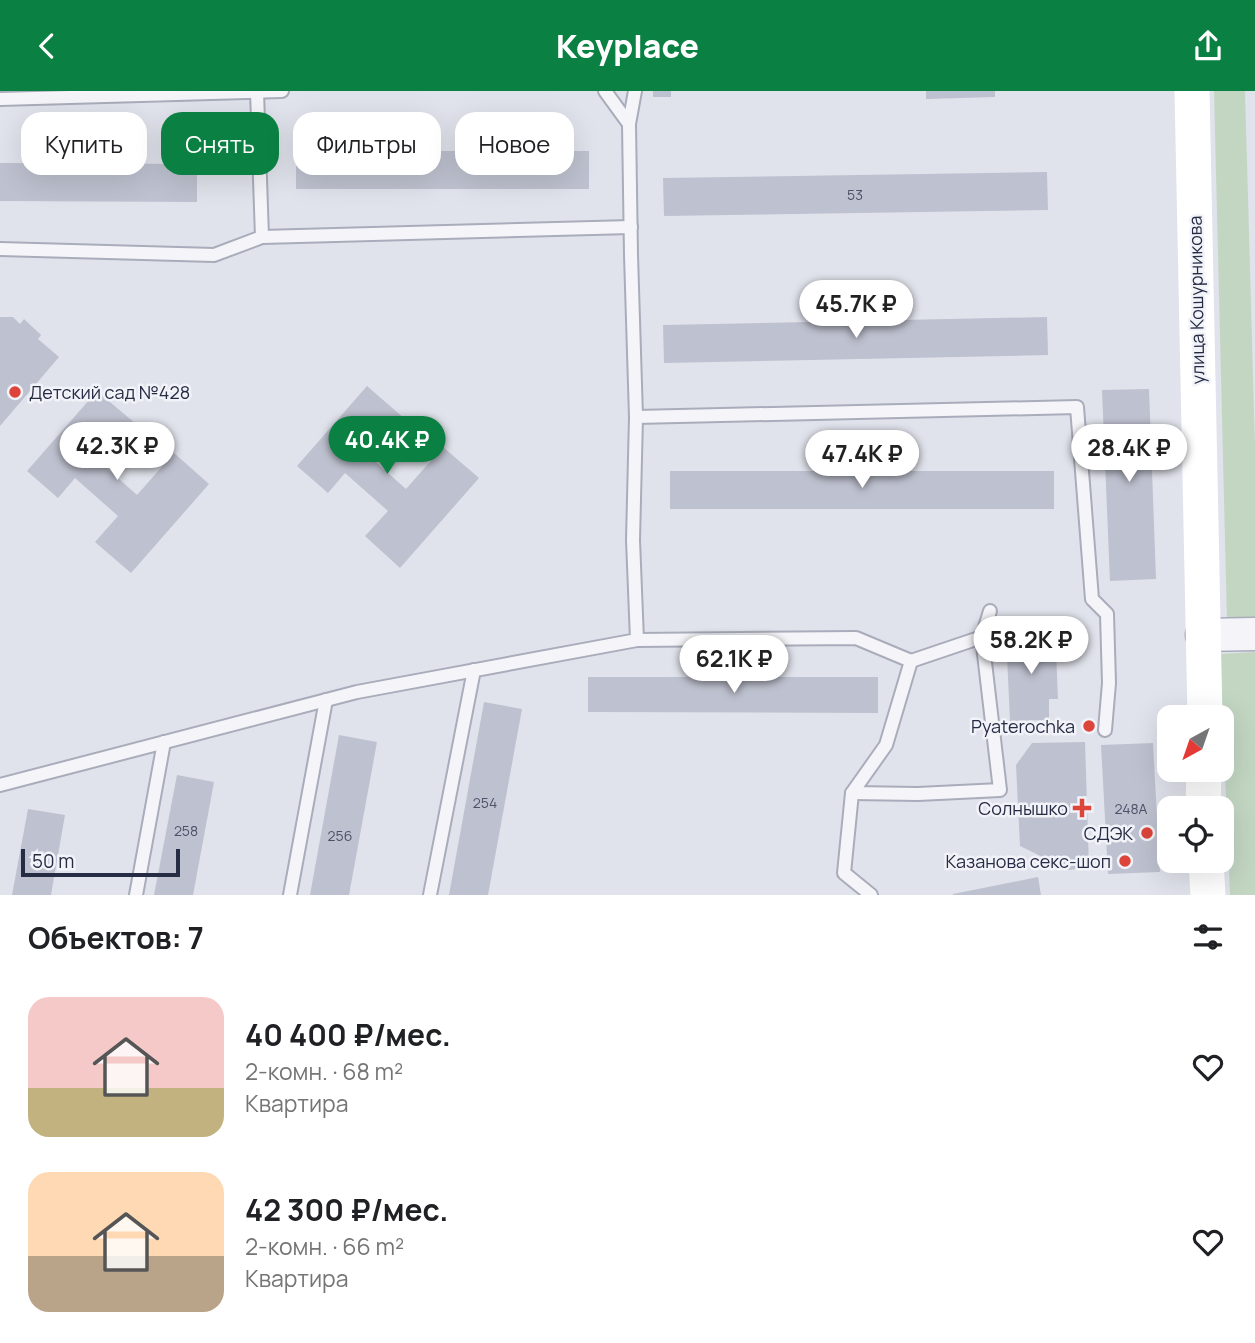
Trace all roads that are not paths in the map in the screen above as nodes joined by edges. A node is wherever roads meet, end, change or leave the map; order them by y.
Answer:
1 (282, 91) edge
2 (605, 91) edge
3 (623, 91) edge
4 (1192, 91) edge
5 (257, 92) edge
6 (634, 97) edge
7 (0, 99) edge
8 (629, 124) junction
9 (631, 227) junction
10 (262, 237) junction
11 (0, 249) edge
12 (636, 417) junction
13 (990, 611) dead end
14 (1255, 634) edge
15 (1202, 635) junction
16 (982, 637) junction
17 (637, 641) junction
18 (911, 661) junction
19 (474, 670) junction
20 (326, 700) junction
21 (1205, 705) edge
22 (1105, 730) dead end
23 (164, 742) junction
24 (0, 785) edge
25 (852, 793) junction
26 (1207, 873) edge
27 (136, 895) edge
28 (290, 895) edge
29 (430, 895) edge
30 (871, 895) edge
31 (1208, 895) edge

1 - 5 lane
2 - 8 lane
3 - 6 lane
4 - 15 main road, улица Кошурникова
5 - 7 lane
5 - 10 lane
6 - 8 lane
8 - 9 lane
9 - 10 lane
9 - 12 lane
10 - 11 lane
12 - 17 lane
12 - 22 lane
13 - 16 lane
14 - 15 street
15 - 21 main road, улица Кошурникова
16 - 18 lane
16 - 25 lane
17 - 18 lane
17 - 19 lane
18 - 25 lane
19 - 20 lane
19 - 29 lane
20 - 23 lane
20 - 28 lane
23 - 24 lane
23 - 27 lane
25 - 30 lane
26 - 31 main road

